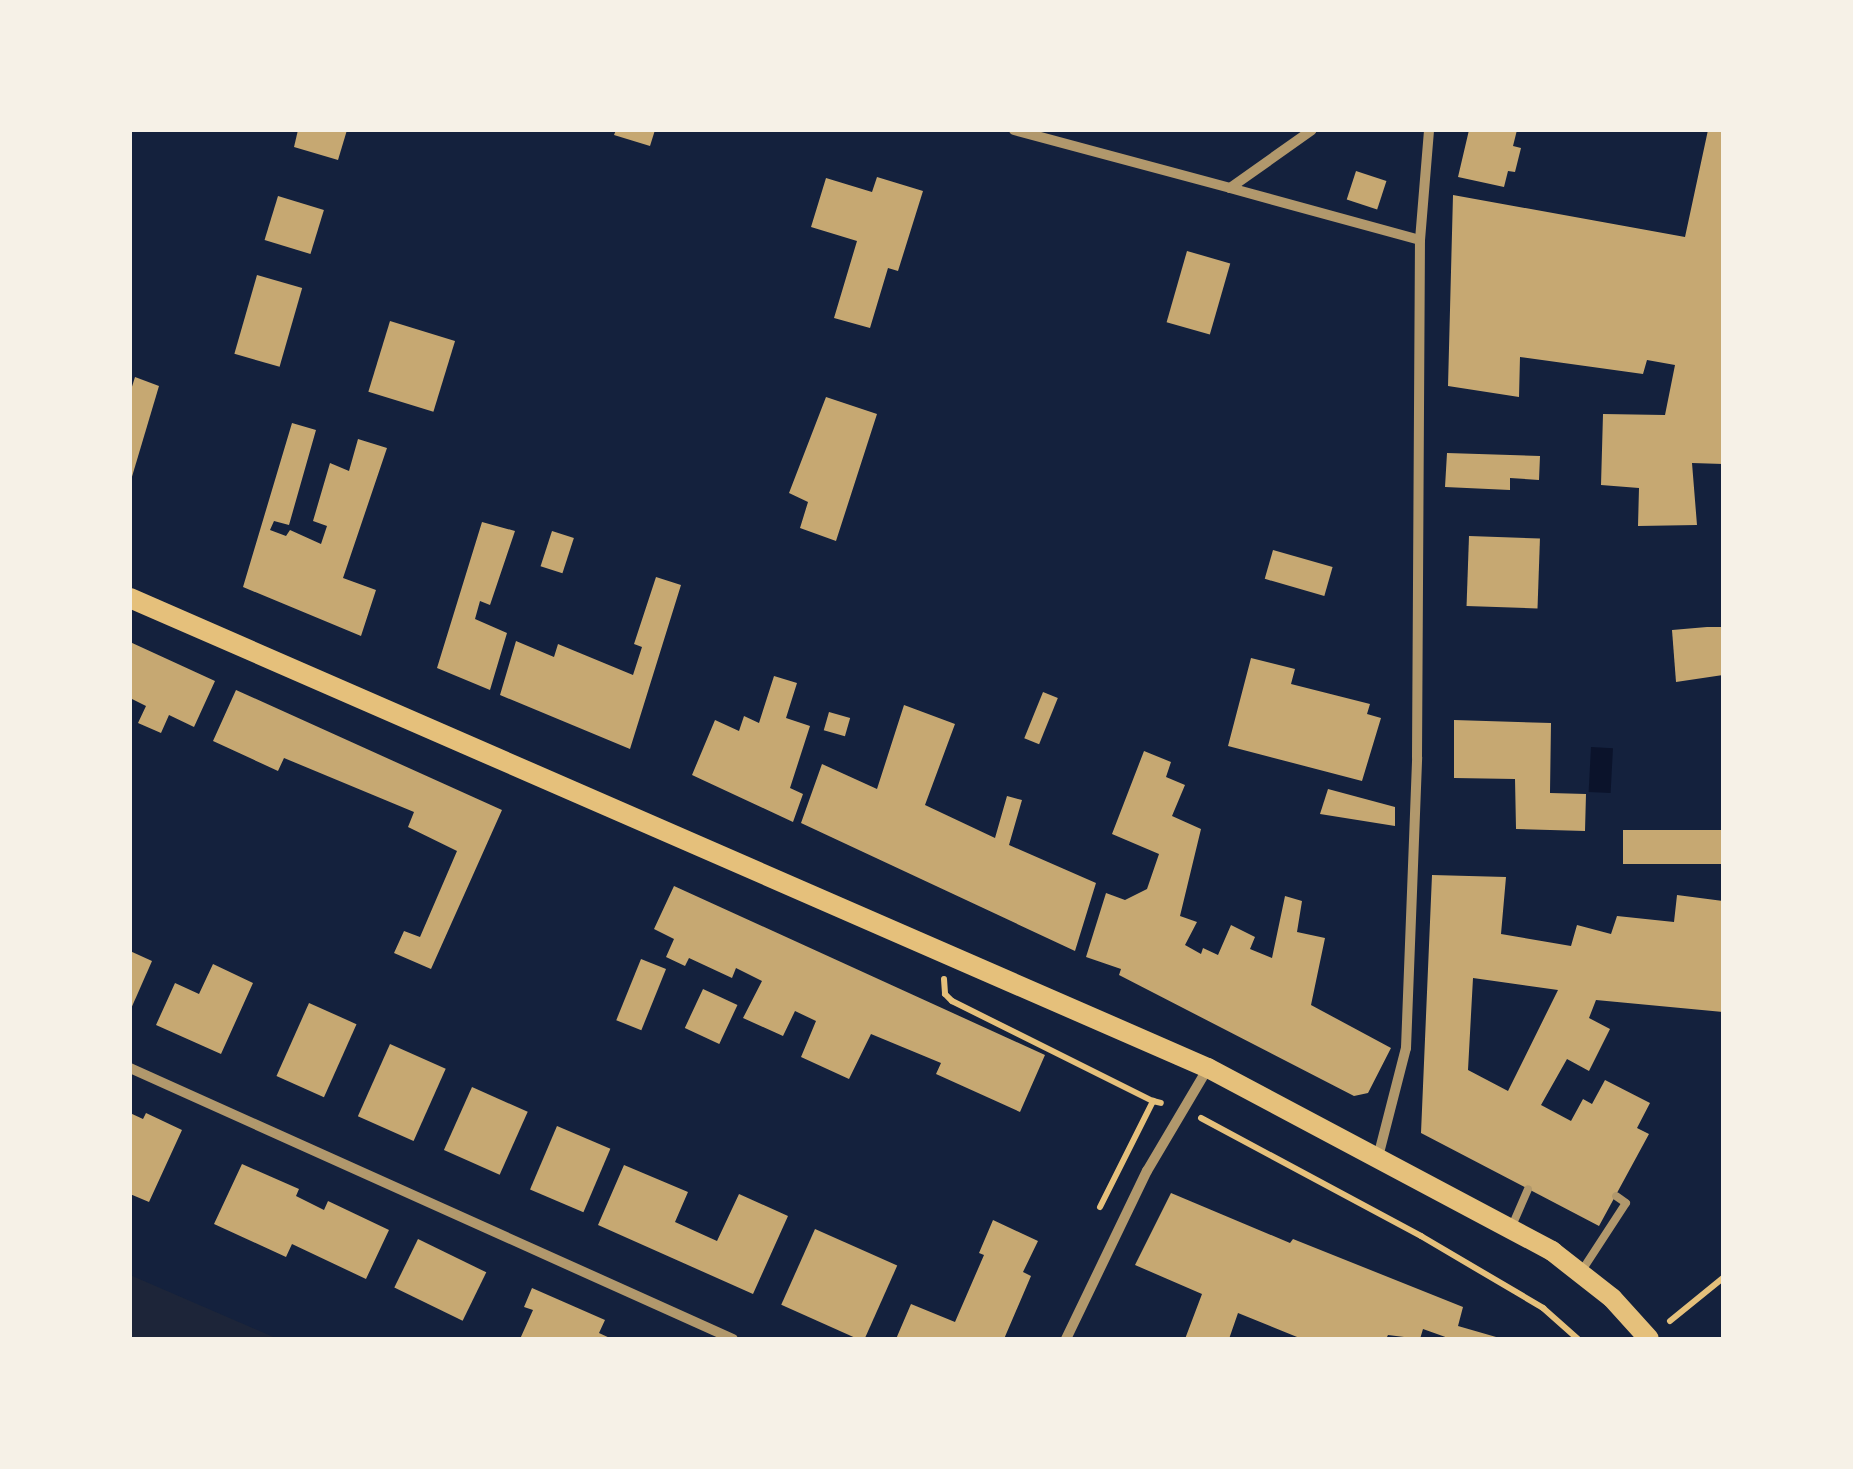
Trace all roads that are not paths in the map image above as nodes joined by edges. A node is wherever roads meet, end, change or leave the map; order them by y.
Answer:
1 (1014, 130) edge
2 (1312, 130) edge
3 (1429, 130) edge
4 (1230, 188) junction
5 (1420, 240) junction
6 (130, 598) edge
7 (130, 1068) edge
8 (1208, 1068) junction
9 (1378, 1157) junction
10 (1528, 1189) dead end
11 (1616, 1196) dead end
12 (1511, 1229) junction
13 (1581, 1272) junction
14 (1655, 1334) edge
15 (734, 1339) edge
16 (1066, 1339) edge

1 - 4 street
2 - 4 street
3 - 5 street
4 - 5 street
5 - 9 street
6 - 8 main road
7 - 15 street
8 - 9 main road
8 - 16 street
9 - 12 main road
10 - 12 lane
11 - 13 lane
12 - 13 main road
13 - 14 main road

